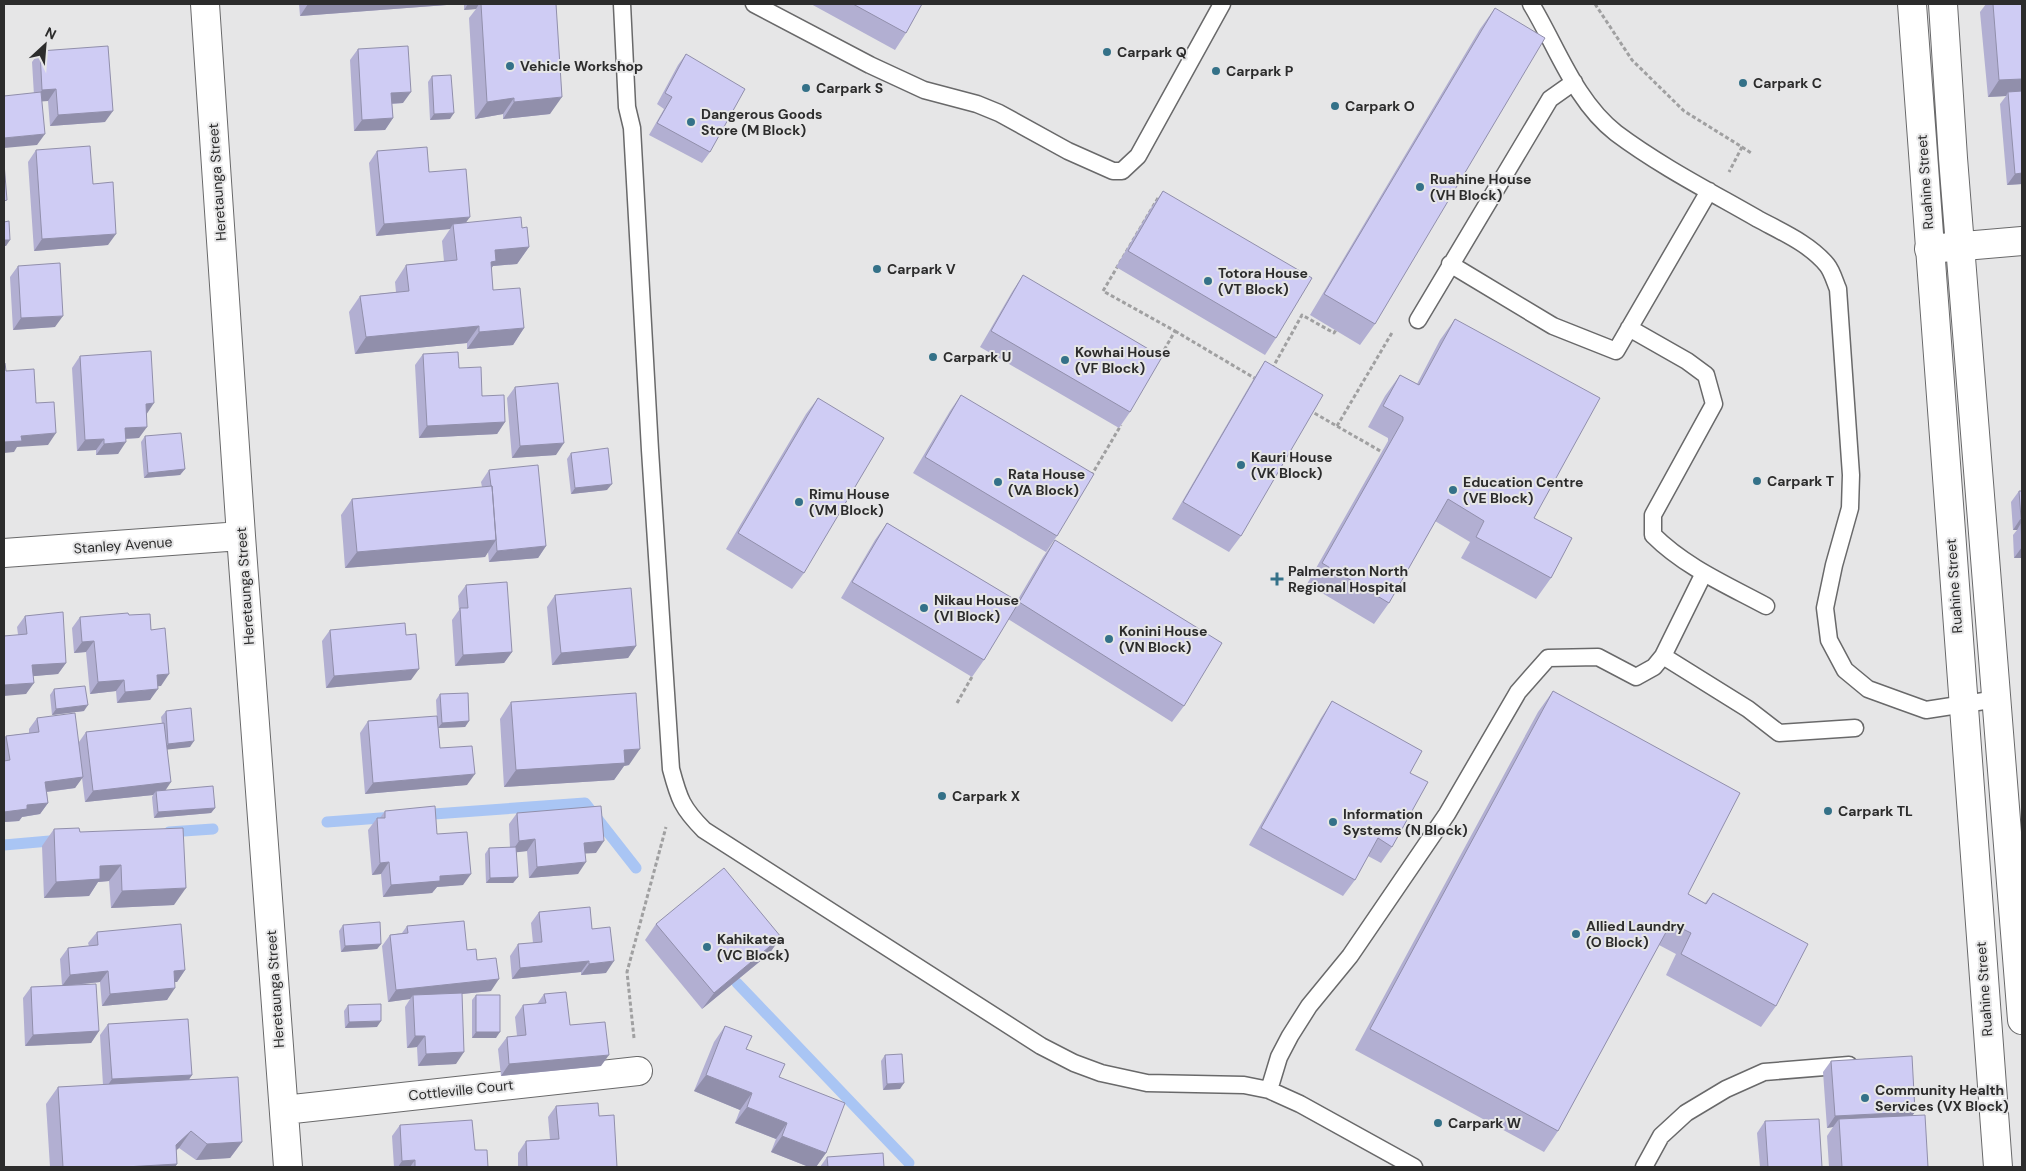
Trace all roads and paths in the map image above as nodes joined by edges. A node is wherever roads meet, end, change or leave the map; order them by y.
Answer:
1 (205, 4) edge
2 (622, 4) edge
3 (754, 4) edge
4 (1222, 4) edge
5 (1531, 4) edge
6 (1595, 4) edge
7 (1912, 4) edge
8 (1944, 4) edge
9 (1574, 82) junction
10 (1742, 147) junction
11 (1751, 153) dead end
12 (1727, 174) dead end
13 (1708, 191) junction
14 (1158, 198) edge
15 (2022, 241) edge
16 (1961, 247) junction
17 (1929, 249) junction
18 (1450, 264) junction
19 (1418, 320) joint
20 (1629, 328) junction
21 (1336, 330) edge
22 (1175, 331) junction
23 (1156, 365) edge
24 (1268, 375) edge
25 (1259, 381) edge
26 (1303, 407) edge
27 (1123, 421) edge
28 (1337, 426) junction
29 (1382, 452) dead end
30 (1087, 483) edge
31 (241, 536) junction
32 (4, 554) edge
33 (1704, 573) junction
34 (1766, 606) dead end
35 (1662, 656) junction
36 (977, 668) edge
37 (1998, 699) junction
38 (957, 703) dead end
39 (1962, 703) junction
40 (1855, 728) dead end
41 (687, 813) junction
42 (2015, 820) edge
43 (2022, 1020) edge
44 (1861, 1064) edge
45 (638, 1071) joint
46 (1269, 1090) junction
47 (284, 1110) junction
48 (288, 1167) edge
49 (1414, 1167) edge
50 (1644, 1167) edge
51 (1998, 1167) edge

1 - 31 main road, Heretaunga Street
2 - 41 lane
3 - 4 lane
5 - 9 lane
6 - 10 path
7 - 17 main road, Ruahine Street
8 - 16 main road
9 - 13 lane
9 - 18 lane
10 - 11 path
10 - 12 path
13 - 20 lane
13 - 39 lane
14 - 22 path
15 - 16 main road
16 - 17 main road
16 - 37 main road
17 - 39 main road, Ruahine Street
18 - 19 lane
18 - 20 lane
19 - 28 path
20 - 33 lane
21 - 24 path
22 - 23 path
22 - 25 path
26 - 28 path
27 - 30 path
28 - 29 path
31 - 32 main road, Stanley Avenue
31 - 47 main road, Heretaunga Street
33 - 34 lane
33 - 35 lane
35 - 40 lane
35 - 46 lane
36 - 38 path
37 - 39 lane
37 - 42 main road
39 - 51 main road, Ruahine Street
41 - 45 path
41 - 46 lane
42 - 43 main road
44 - 50 lane
45 - 47 main road, Cottleville Court
46 - 49 lane
47 - 48 main road, Heretaunga Street

